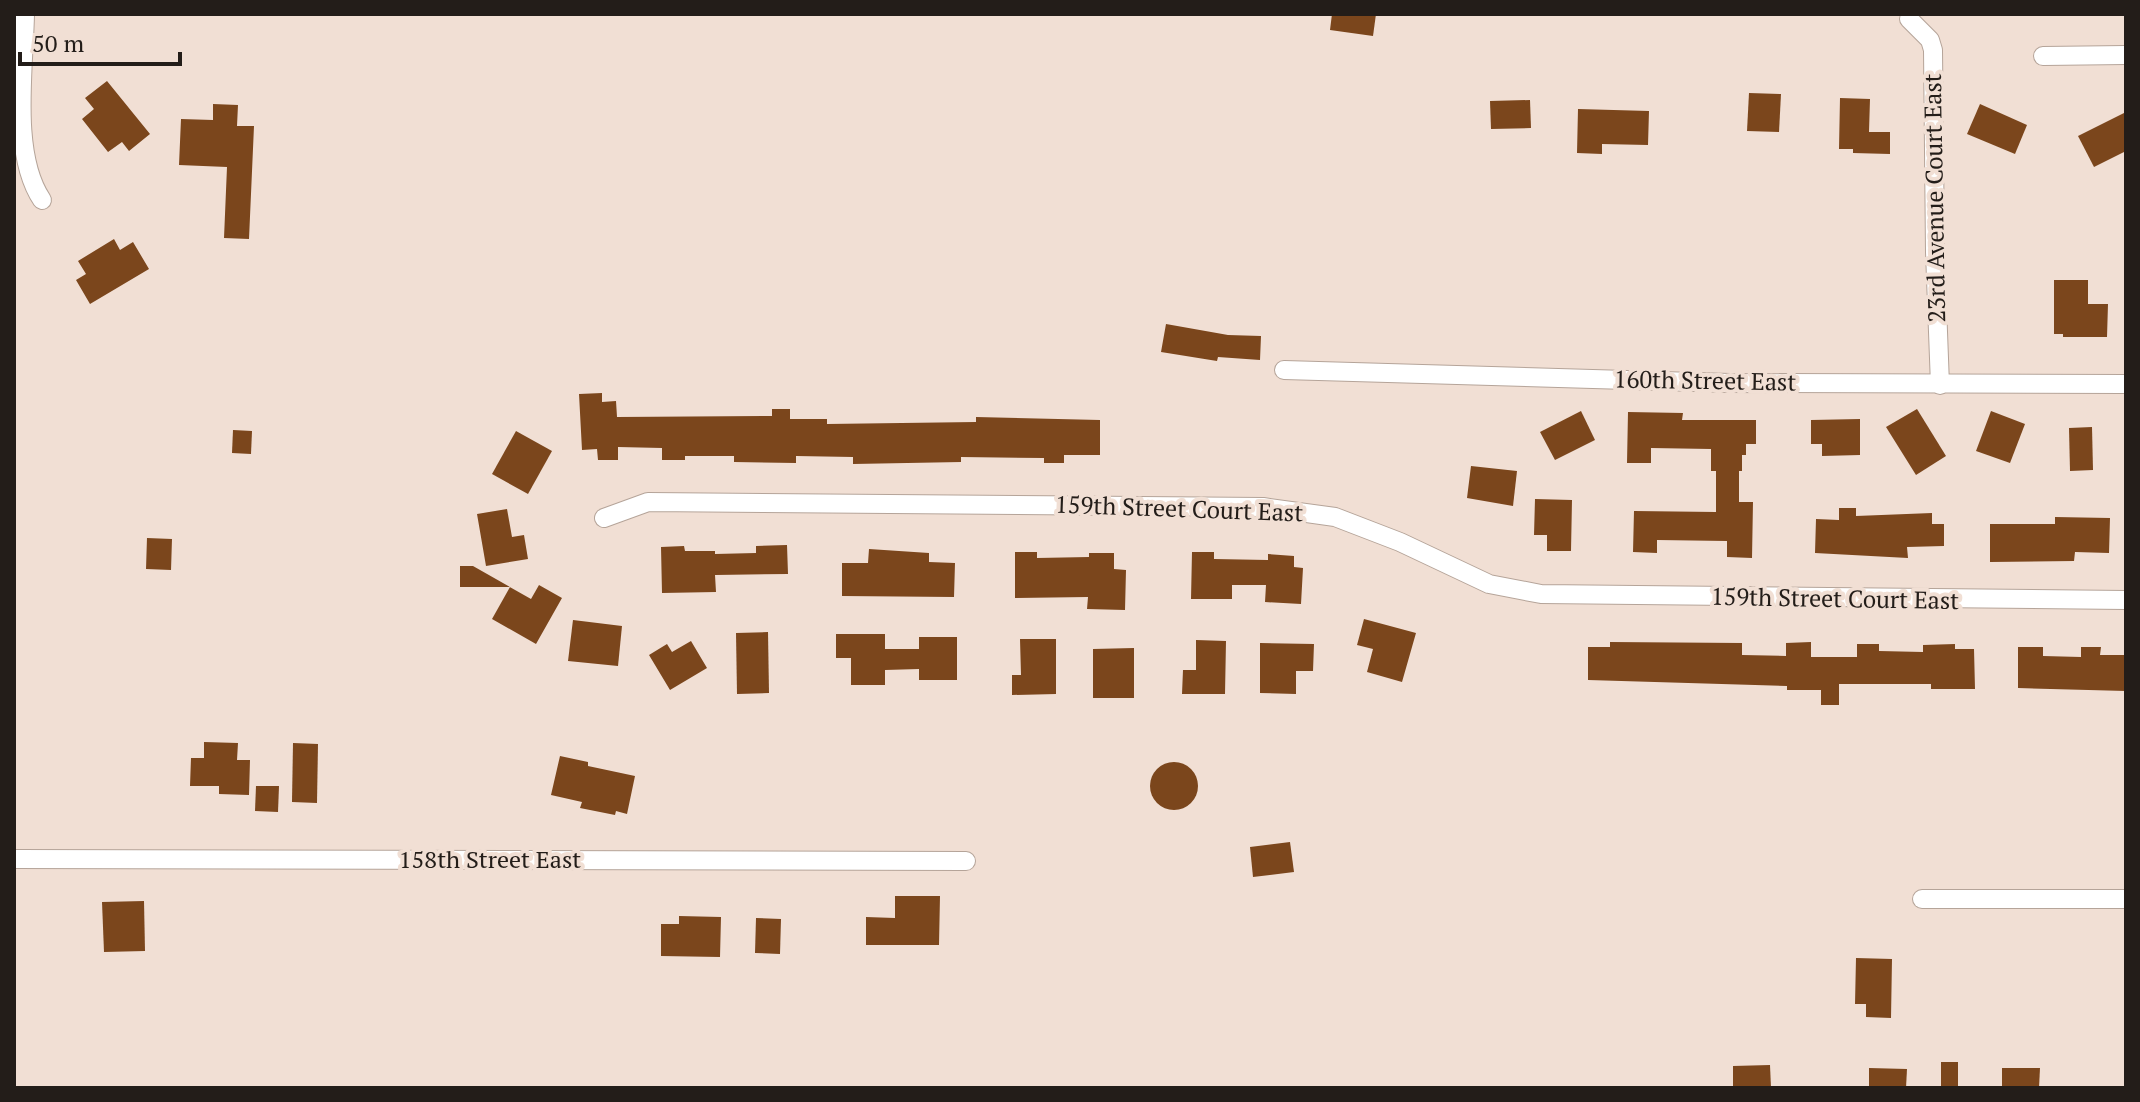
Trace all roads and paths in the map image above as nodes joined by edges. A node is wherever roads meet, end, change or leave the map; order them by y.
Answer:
1 (25, 14) edge
2 (1909, 19) dead end
3 (2126, 55) edge
4 (2043, 56) dead end
5 (42, 200) dead end
6 (1284, 370) dead end
7 (2126, 384) edge
8 (1940, 385) junction
9 (604, 518) dead end
10 (2126, 600) edge
11 (14, 859) edge
12 (966, 861) dead end
13 (1922, 899) dead end
14 (2126, 899) edge

1 - 5 street
2 - 8 street, 23rd Avenue Court East
3 - 4 street
6 - 8 street, 160th Street East
7 - 8 street, 160th Street East
9 - 10 street, 159th Street Court East
11 - 12 street, 158th Street East
13 - 14 street

